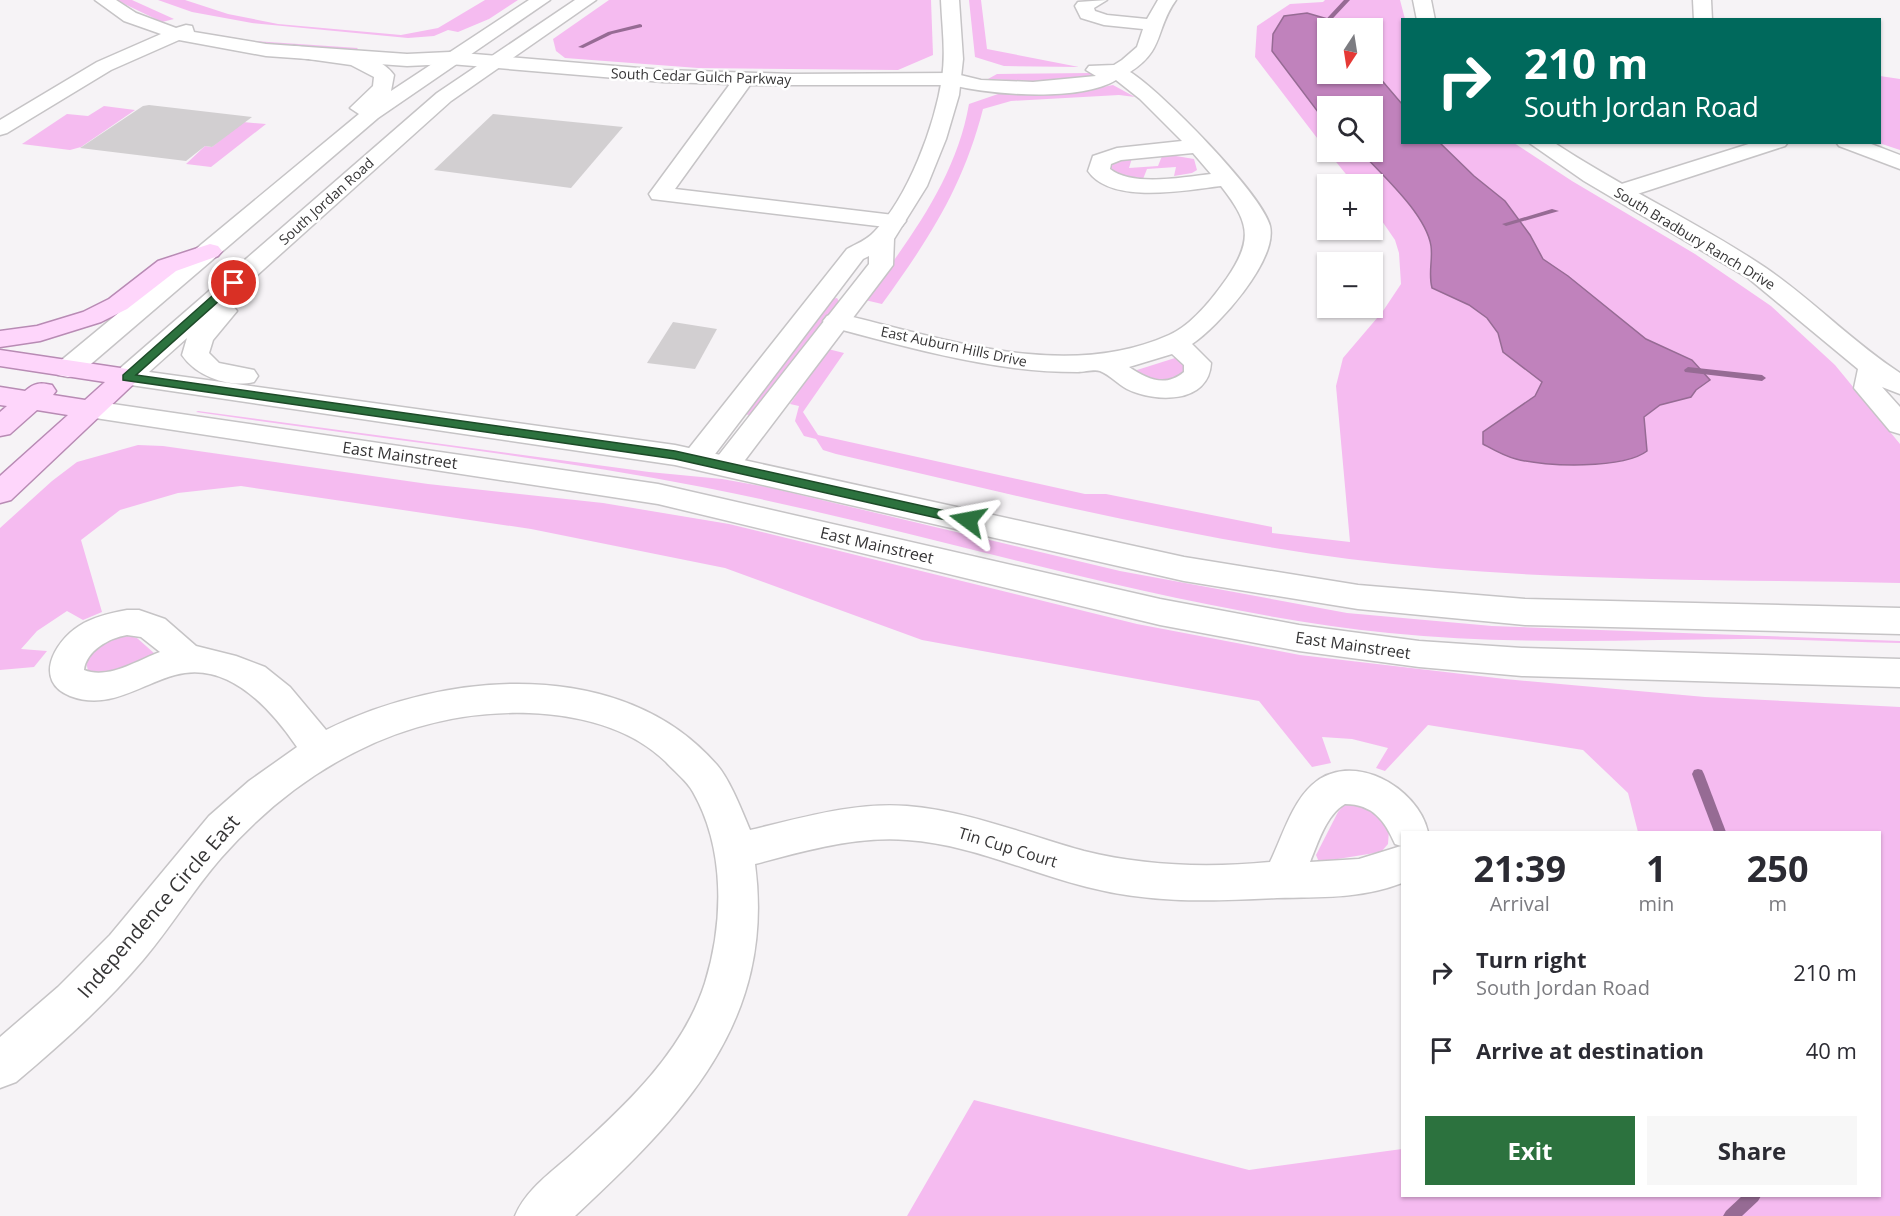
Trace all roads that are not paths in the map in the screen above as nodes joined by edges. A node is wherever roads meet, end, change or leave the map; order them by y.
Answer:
1 (104, 0) edge
2 (541, 0) edge
3 (587, 0) edge
4 (950, 0) edge
5 (1098, 0) edge
6 (1422, 0) edge
7 (1702, 0) edge
8 (146, 3) dead end
9 (1157, 4) edge
10 (1426, 18) edge
11 (1702, 18) edge
12 (202, 23) junction
13 (1153, 25) junction
14 (177, 34) junction
15 (294, 52) junction
16 (450, 58) junction
17 (494, 61) junction
18 (1115, 71) junction
19 (744, 79) junction
20 (952, 79) junction
21 (0, 129) edge
22 (337, 142) junction
23 (1541, 144) edge
24 (1772, 144) edge
25 (1851, 144) edge
26 (1197, 146) junction
27 (1900, 164) edge
28 (1225, 179) junction
29 (1620, 192) junction
30 (888, 229) junction
31 (284, 238) junction
32 (210, 251) junction
33 (836, 321) junction
34 (0, 339) edge
35 (1174, 342) junction
36 (0, 358) edge
37 (1106, 362) junction
38 (1872, 368) junction
39 (68, 369) junction
40 (1900, 369) edge
41 (127, 377) junction
42 (1900, 385) edge
43 (0, 396) edge
44 (31, 400) junction
45 (92, 410) junction
46 (457, 423) junction
47 (1900, 425) edge
48 (0, 427) edge
49 (696, 459) junction
50 (726, 465) junction
51 (0, 493) edge
52 (1900, 621) edge
53 (187, 659) dead end
54 (1900, 673) edge
55 (320, 751) junction
56 (1409, 831) edge
57 (736, 851) junction
58 (1401, 864) edge
59 (1282, 879) junction
60 (0, 1066) edge
61 (539, 1216) edge

1 - 14 street, South Cedar Gulch Parkway
2 - 16 street
3 - 17 street, South Jordan Road
4 - 20 street
5 - 13 street
6 - 10 street
7 - 11 street
8 - 12 street, South Cedar Gulch Parkway
9 - 13 street
12 - 14 street
12 - 16 street, South Cedar Gulch Parkway
13 - 18 street
14 - 15 street, South Cedar Gulch Parkway
14 - 21 street
15 - 16 street, South Cedar Gulch Parkway
15 - 22 street
16 - 17 street, South Cedar Gulch Parkway
16 - 22 street
17 - 19 street, South Cedar Gulch Parkway
17 - 31 street, South Jordan Road
18 - 20 street
18 - 26 street, East Auburn Hills Drive
19 - 20 street, South Cedar Gulch Parkway
19 - 30 street
20 - 30 street
22 - 32 street
23 - 29 street, South Bradbury Ranch Drive
24 - 29 street
25 - 27 street
26 - 28 street, East Auburn Hills Drive
26 - 28 street
28 - 35 street, East Auburn Hills Drive
29 - 38 street, South Bradbury Ranch Drive
30 - 33 street
30 - 49 street
31 - 41 street, South Jordan Road
31 - 46 street
32 - 34 main road
32 - 39 street
33 - 37 street, East Auburn Hills Drive
33 - 50 street
35 - 37 street, East Auburn Hills Drive
35 - 37 street
36 - 39 main road
38 - 40 street
38 - 42 street, South Bradbury Ranch Drive
38 - 47 street
39 - 41 main road
39 - 44 main road
41 - 45 main road, South Jordan Road
41 - 46 street
43 - 44 main road, East Mainstreet
44 - 45 main road, East Mainstreet
44 - 48 main road
45 - 51 main road, South Jordan Road
45 - 54 street, East Mainstreet
46 - 49 street
49 - 50 street
50 - 52 street
53 - 55 street
55 - 57 street, Independence Circle East
55 - 60 street, Independence Circle East
56 - 59 street
57 - 59 street, Tin Cup Court
57 - 61 street, Independence Circle East
58 - 59 street, Tin Cup Court

